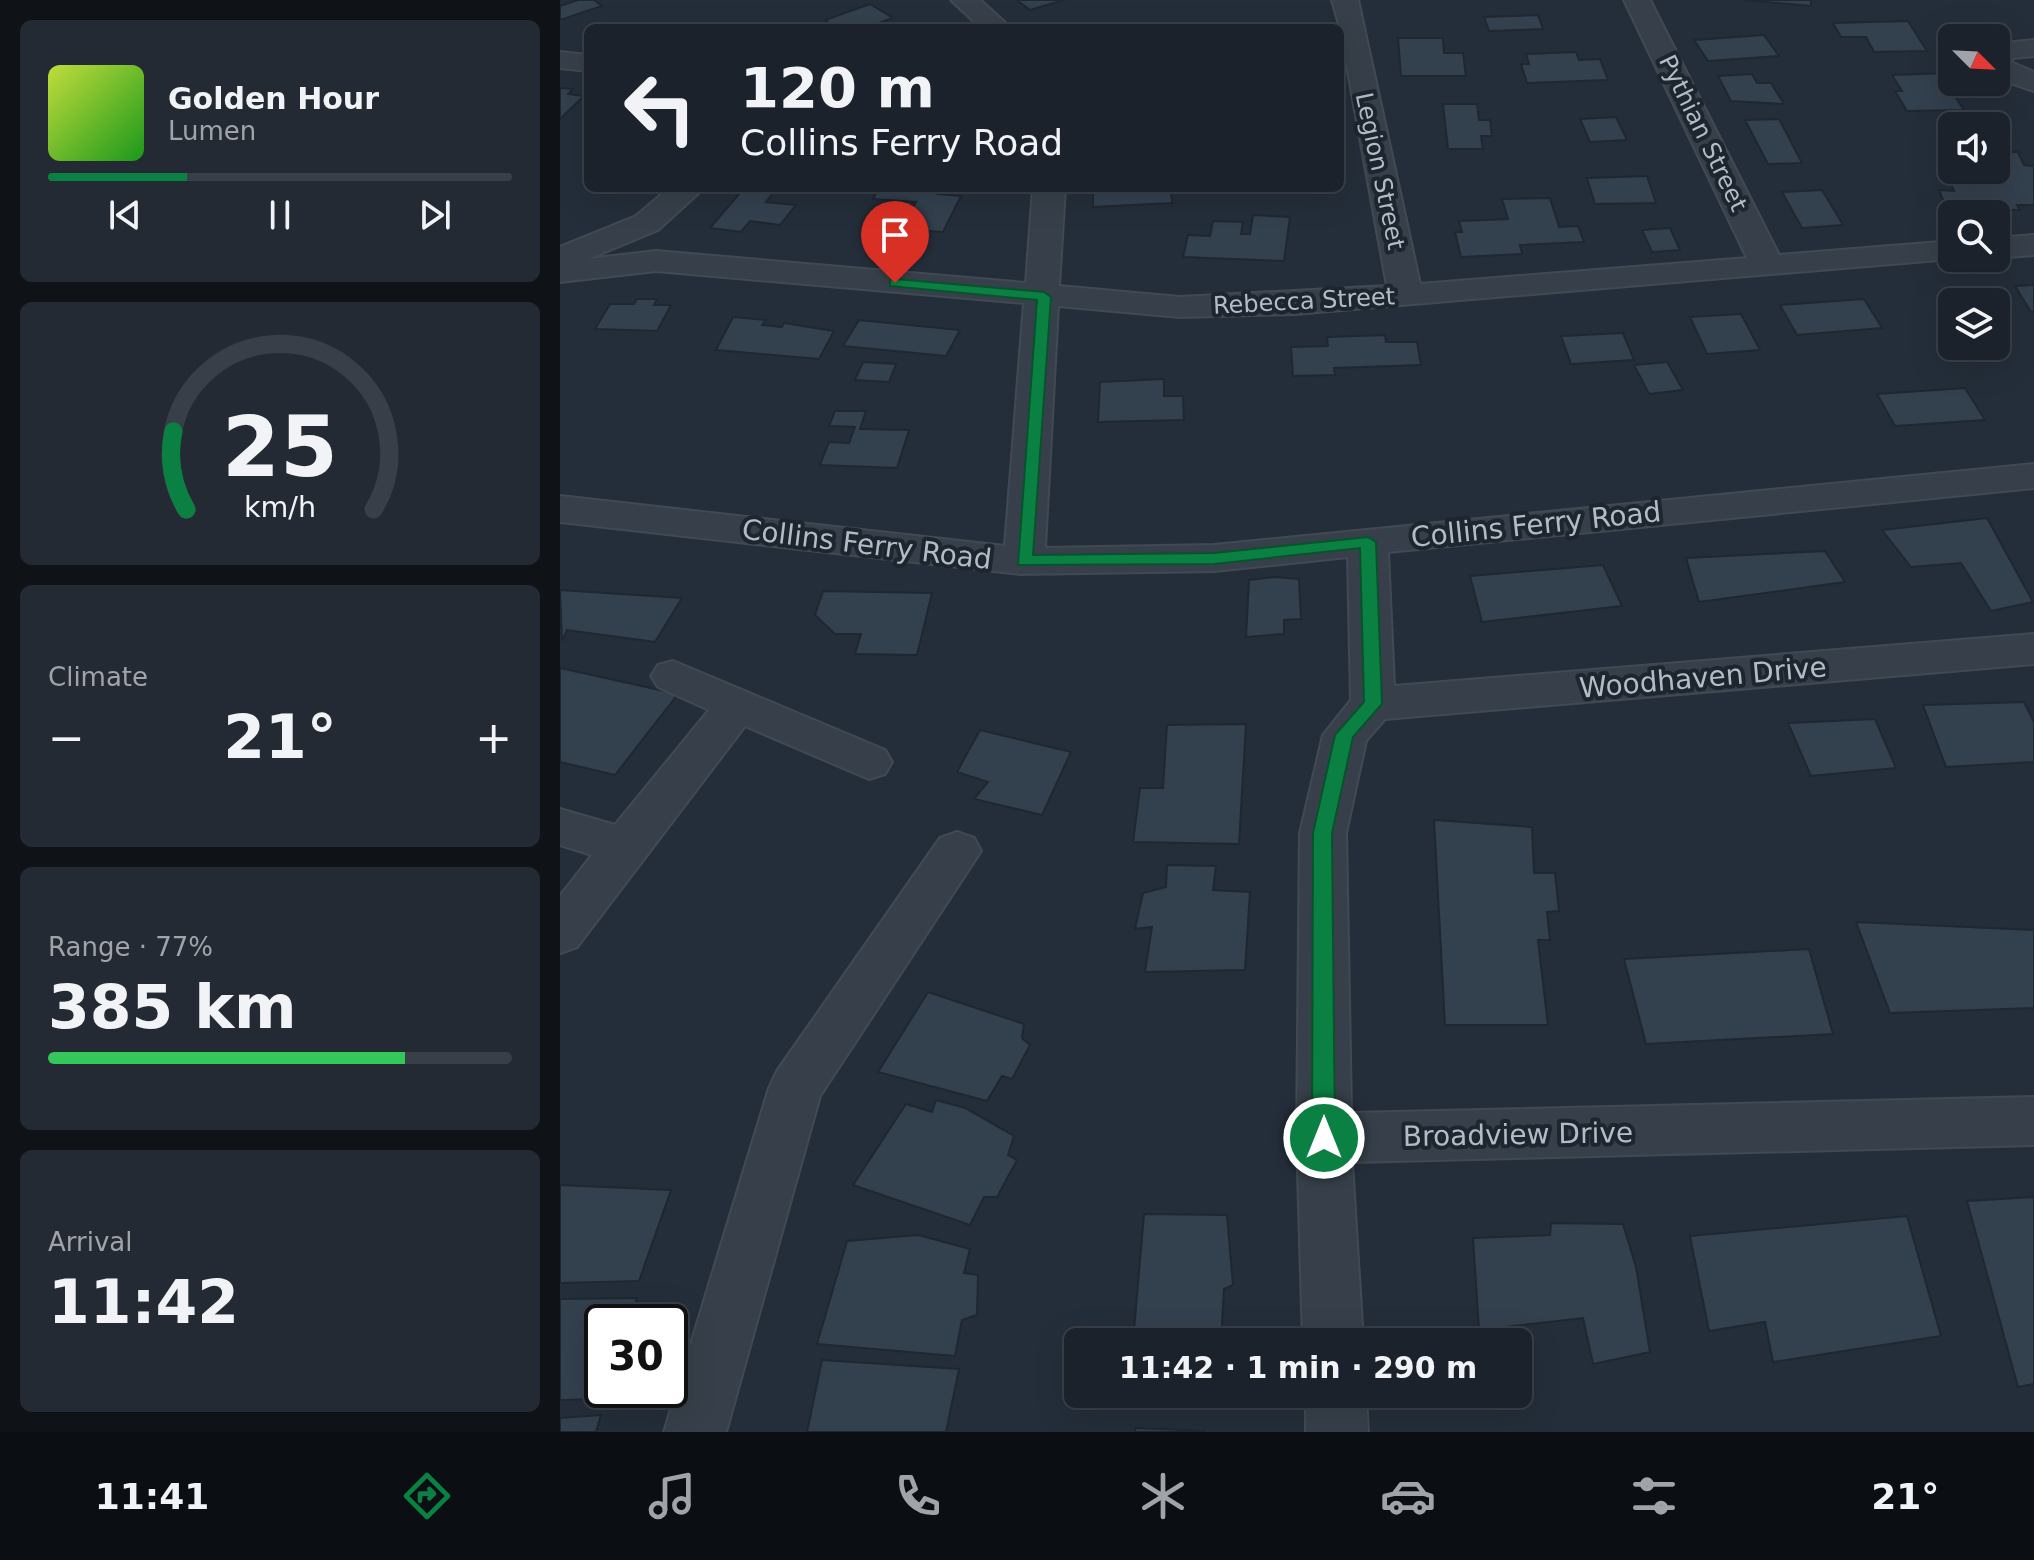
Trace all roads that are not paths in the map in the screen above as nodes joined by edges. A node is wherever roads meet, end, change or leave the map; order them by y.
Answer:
1 (964, 0) edge
2 (1345, 0) edge
3 (1637, 0) edge
4 (992, 24) edge
5 (2034, 48) edge
6 (560, 60) edge
7 (584, 63) edge
8 (2034, 82) edge
9 (683, 192) edge
10 (1049, 192) edge
11 (647, 223) junction
12 (2034, 245) edge
13 (2010, 247) edge
14 (1938, 252) edge
15 (560, 259) edge
16 (656, 261) junction
17 (1768, 266) junction
18 (560, 272) edge
19 (1406, 295) junction
20 (1044, 297) junction
21 (2034, 476) edge
22 (560, 509) edge
23 (1368, 542) junction
24 (1024, 561) junction
25 (2034, 649) edge
26 (673, 676) dead end
27 (1373, 704) junction
28 (737, 705) junction
29 (869, 762) dead end
30 (560, 827) edge
31 (625, 846) junction
32 (957, 851) dead end
33 (560, 933) edge
34 (2034, 1121) edge
35 (1324, 1138) junction
36 (1332, 1328) edge
37 (1336, 1408) edge
38 (695, 1432) edge
39 (1337, 1432) edge

1 - 4 street
2 - 19 street, Legion Street
3 - 17 street, Pythian Street
5 - 8 street
6 - 7 street
9 - 11 street
10 - 20 street
11 - 15 street
11 - 16 street
12 - 13 street
14 - 17 street, Rebecca Street
16 - 18 street, Rebecca Street
16 - 20 street, Rebecca Street
17 - 19 street, Rebecca Street
19 - 20 street, Rebecca Street
20 - 24 street
21 - 23 street, Collins Ferry Road
22 - 24 street, Collins Ferry Road
23 - 24 street, Collins Ferry Road
23 - 27 street
25 - 27 street, Woodhaven Drive
26 - 28 street
27 - 35 street
28 - 29 street
28 - 31 street
30 - 31 street
31 - 33 street
32 - 38 street
34 - 35 street, Broadview Drive
35 - 36 street
37 - 39 street

